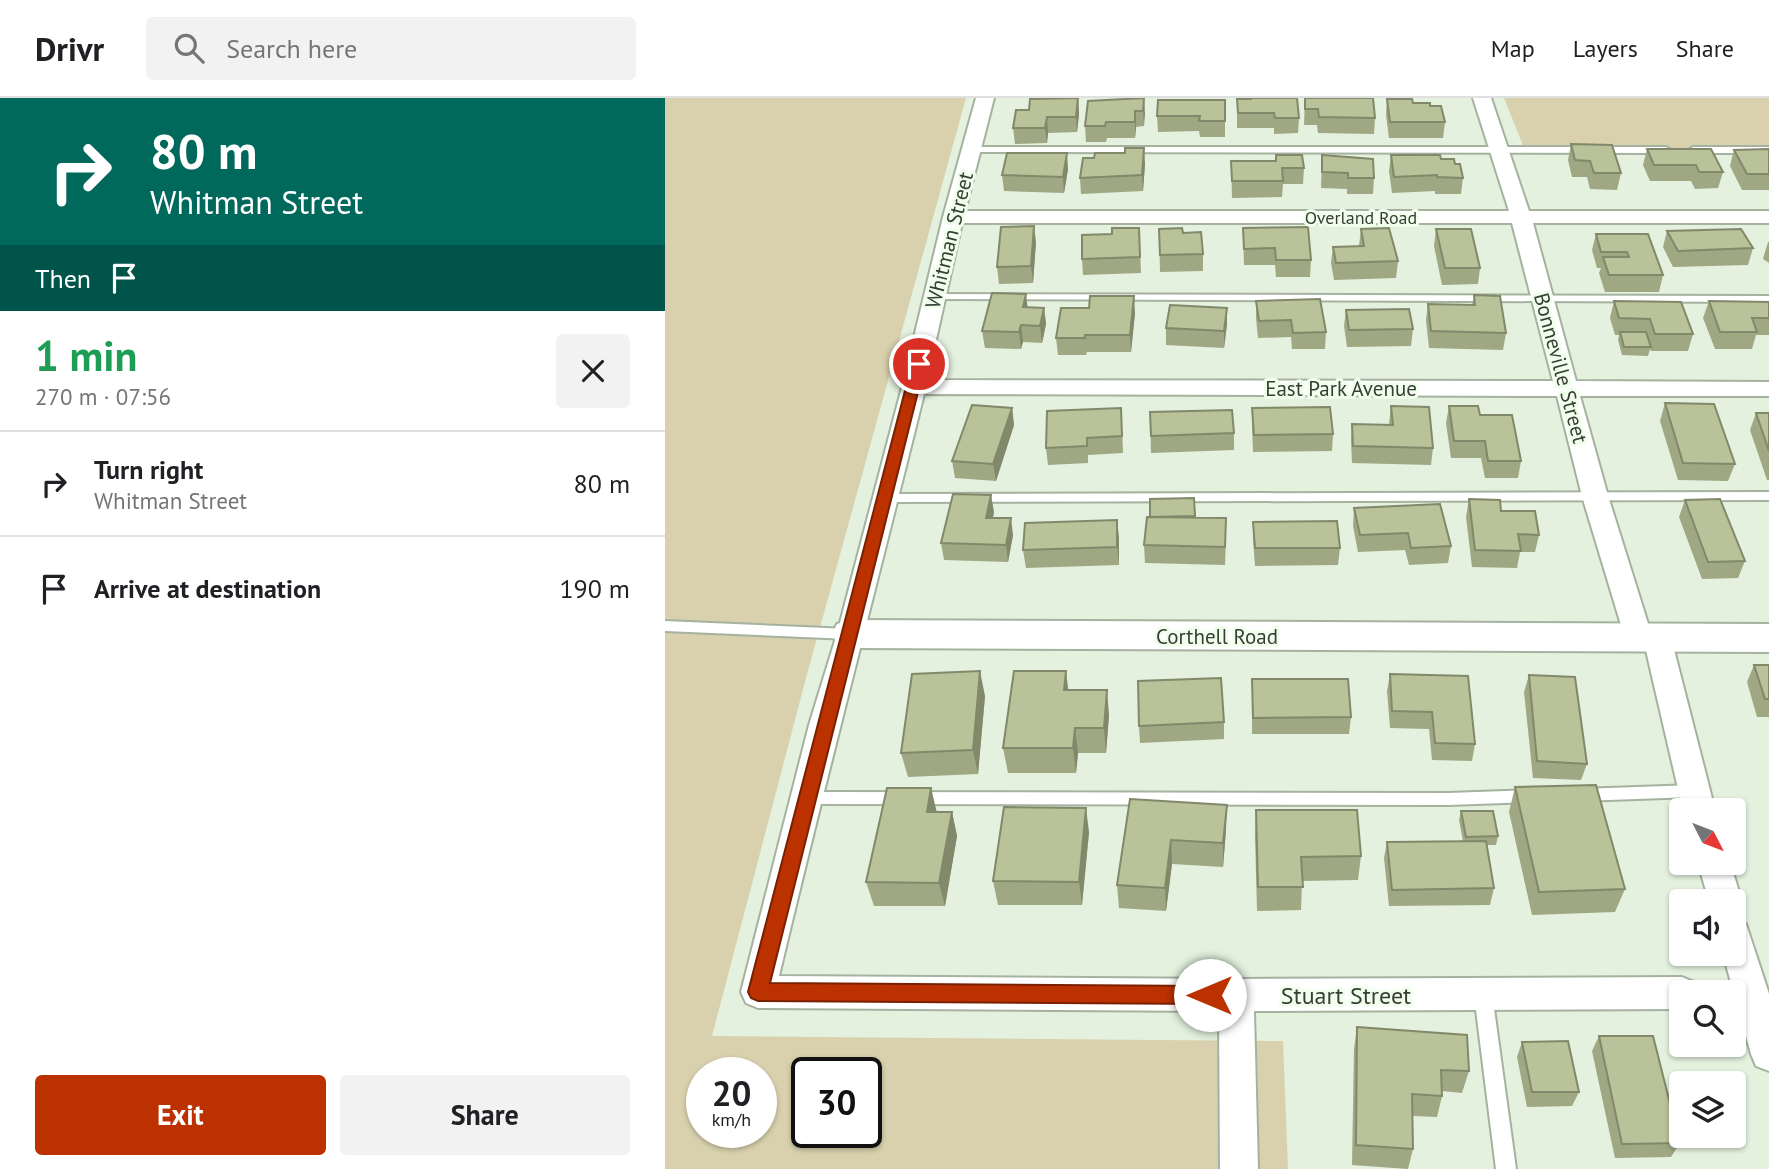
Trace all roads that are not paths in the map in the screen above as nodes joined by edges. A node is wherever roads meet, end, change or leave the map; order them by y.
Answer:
1 (985, 98) edge
2 (1482, 98) edge
3 (971, 149) junction
4 (1501, 149) junction
5 (1769, 150) edge
6 (953, 217) junction
7 (1521, 217) junction
8 (1769, 217) edge
9 (935, 297) junction
10 (1543, 299) junction
11 (1769, 299) edge
12 (914, 387) junction
13 (1568, 389) junction
14 (1769, 389) edge
15 (1595, 496) junction
16 (1769, 496) edge
17 (885, 498) junction
18 (665, 626) edge
19 (851, 634) junction
20 (1648, 638) junction
21 (1769, 638) edge
22 (806, 798) junction
23 (1696, 798) edge
24 (1669, 800) edge
25 (758, 992) joint
26 (1669, 993) edge
27 (1483, 994) junction
28 (1236, 995) junction
29 (1746, 1000) edge
30 (1769, 1054) edge
31 (1239, 1169) edge
32 (1506, 1169) edge

1 - 3 street, Whitman Street
2 - 4 street, Bonneville Street
3 - 4 lane
3 - 6 street, Whitman Street
4 - 5 lane
4 - 7 street, Bonneville Street
6 - 7 street, Overland Road
6 - 9 street, Whitman Street
7 - 8 street, Overland Road
7 - 10 street, Bonneville Street
9 - 10 lane
9 - 12 street, Whitman Street
10 - 11 lane
10 - 13 street, Bonneville Street
12 - 13 street, East Park Avenue
12 - 17 street, Whitman Street
13 - 14 street, East Park Avenue
13 - 15 street, Bonneville Street
15 - 16 lane
15 - 17 lane
15 - 20 street, Bonneville Street
17 - 19 street, Whitman Street
18 - 19 lane, Corthell Road
19 - 20 street, Corthell Road
19 - 22 street, Whitman Street
20 - 21 street, Corthell Road
20 - 23 street, Bonneville Street
22 - 24 lane
22 - 25 street, Whitman Street
25 - 28 street, Stuart Street
26 - 27 street, Stuart Street
27 - 28 street, Stuart Street
27 - 32 lane
28 - 31 street
29 - 30 street

